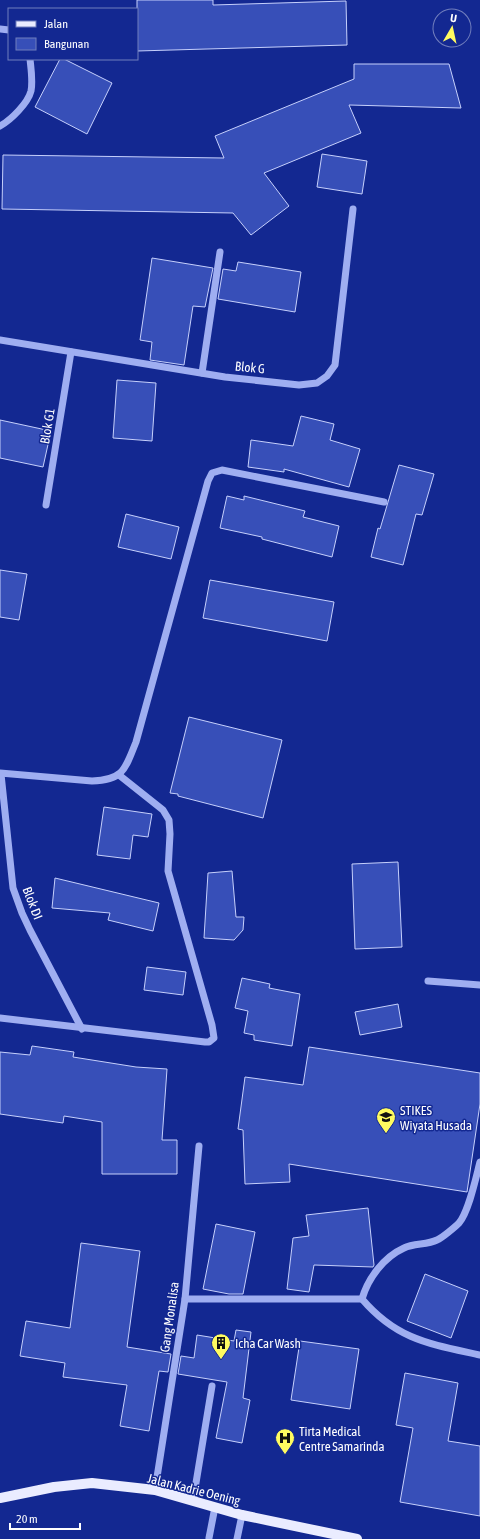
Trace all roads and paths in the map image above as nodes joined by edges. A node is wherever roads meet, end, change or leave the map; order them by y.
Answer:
1 (30, 60) edge
2 (0, 126) edge
3 (353, 209) dead end
4 (220, 252) dead end
5 (0, 340) edge
6 (71, 352) junction
7 (202, 373) junction
8 (384, 502) dead end
9 (46, 505) dead end
10 (1, 774) edge
11 (119, 775) junction
12 (428, 981) dead end
13 (480, 985) edge
14 (0, 1018) edge
15 (82, 1029) junction
16 (199, 1146) dead end
17 (480, 1162) edge
18 (185, 1299) junction
19 (362, 1299) junction
20 (480, 1355) edge
21 (212, 1386) dead end
22 (155, 1490) junction
23 (0, 1498) edge
24 (192, 1501) junction
25 (215, 1507) junction
26 (242, 1515) junction
27 (209, 1539) edge
28 (237, 1539) edge
29 (357, 1539) edge

1 - 2 street
3 - 7 street, Blok G
4 - 7 street
5 - 6 street, Blok G
6 - 7 street, Blok G
6 - 9 street, Blok G1
8 - 11 street
10 - 11 street
10 - 15 street, Blok DI
11 - 15 street
12 - 13 street
14 - 15 street
16 - 18 street, Gang Monalisa
17 - 19 street
18 - 19 street
18 - 22 street, Gang Monalisa
19 - 20 street
21 - 24 street
22 - 23 main road, Jalan Kadrie Oening
22 - 24 main road, Jalan Kadrie Oening
24 - 25 main road, Jalan Kadrie Oening
25 - 26 main road, Jalan Kadrie Oening
25 - 27 street
26 - 28 street
26 - 29 main road, Jalan Kadrie Oening

